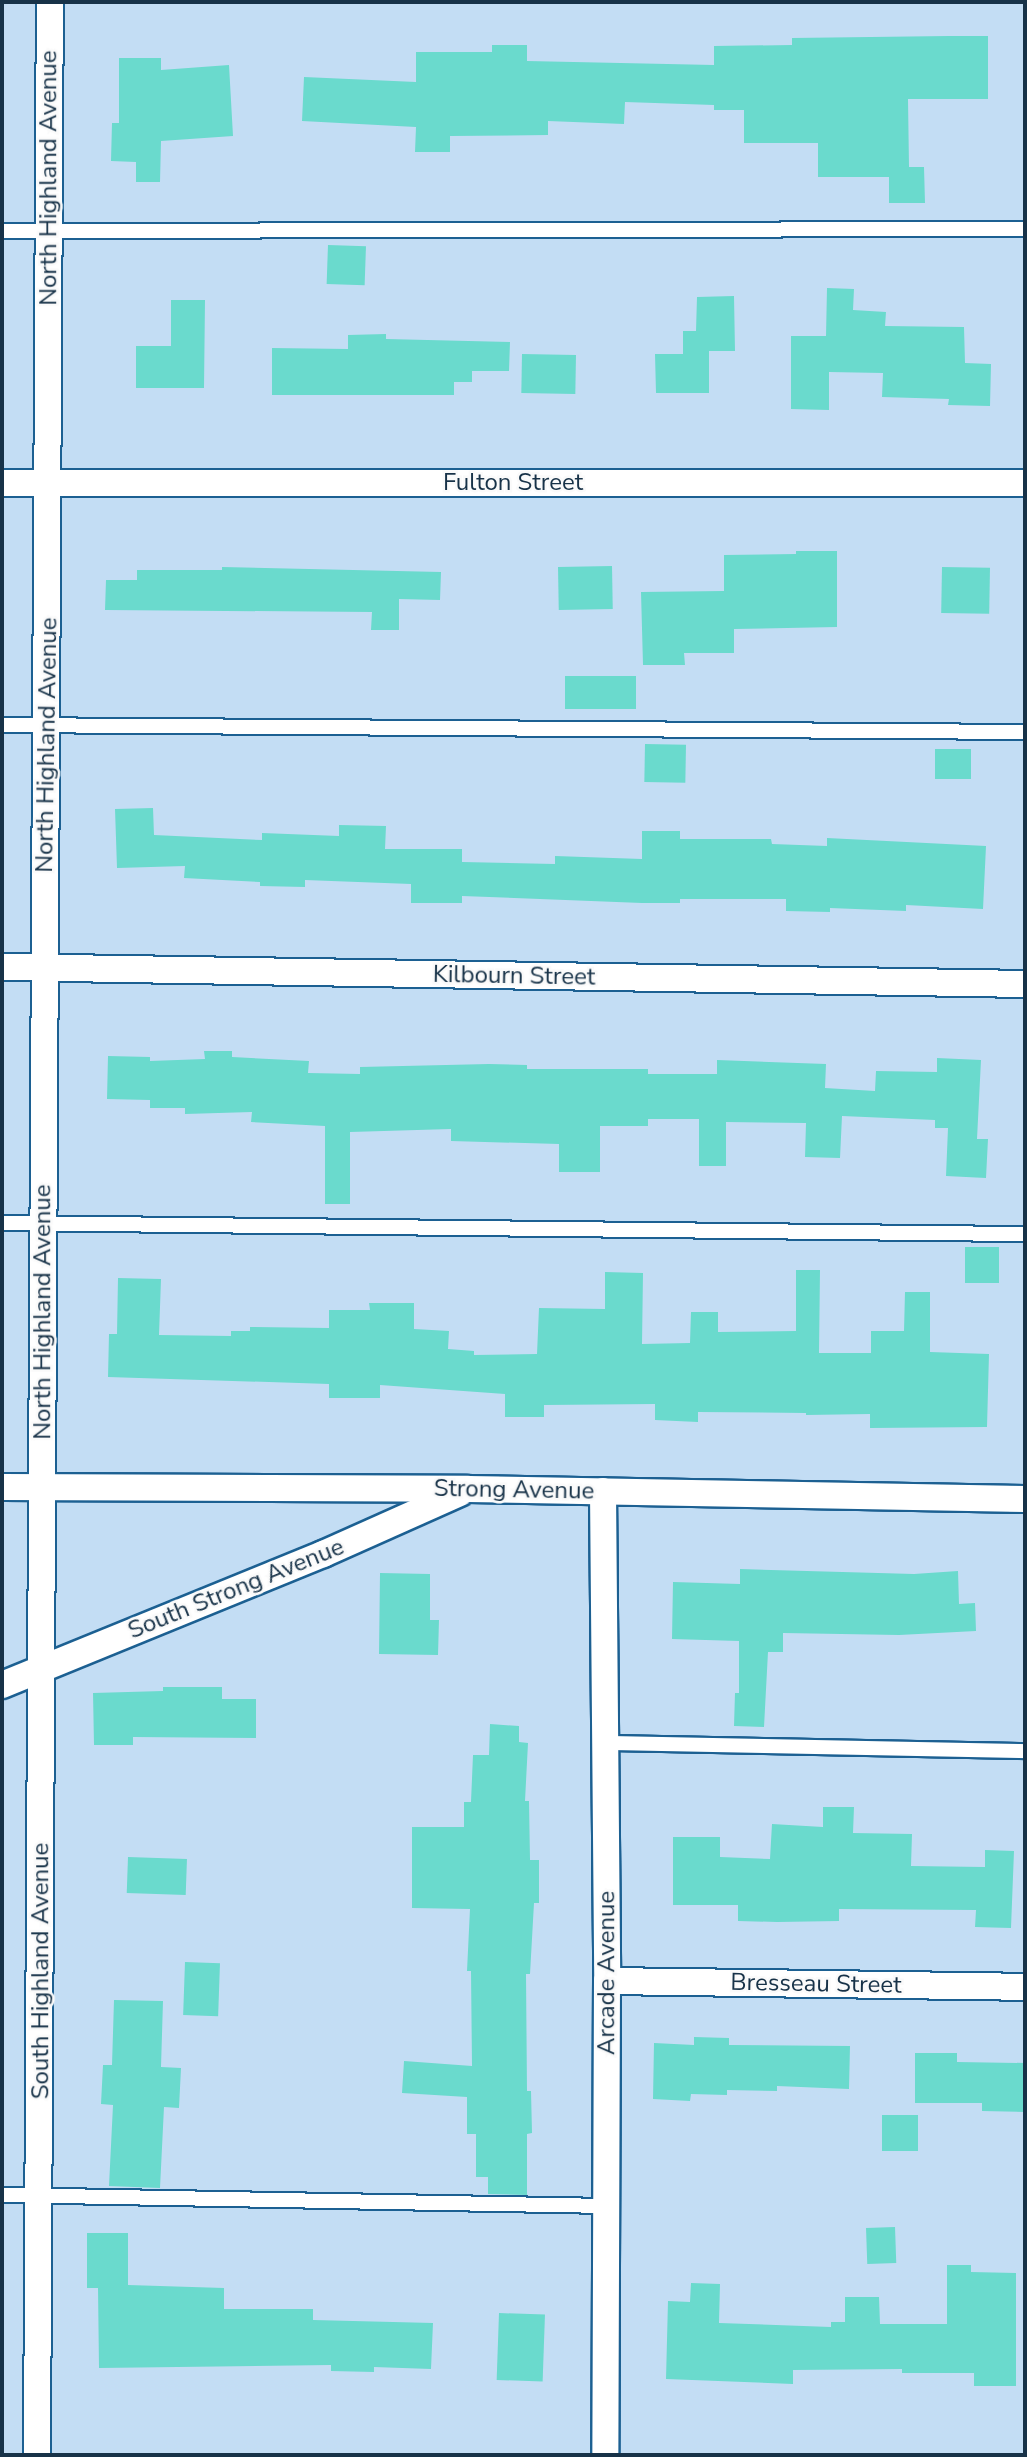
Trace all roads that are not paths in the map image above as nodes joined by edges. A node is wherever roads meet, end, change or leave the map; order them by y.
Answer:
1 (50, 2) edge
2 (1025, 229) edge
3 (2, 231) edge
4 (48, 231) junction
5 (49, 482) junction
6 (2, 483) edge
7 (1025, 483) edge
8 (2, 725) edge
9 (48, 726) junction
10 (1025, 732) edge
11 (2, 967) edge
12 (44, 967) junction
13 (1025, 985) edge
14 (2, 1223) edge
15 (43, 1223) junction
16 (1025, 1234) edge
17 (2, 1487) edge
18 (43, 1487) junction
19 (468, 1489) junction
20 (603, 1491) junction
21 (1025, 1499) edge
22 (43, 1668) junction
23 (2, 1685) edge
24 (605, 1743) junction
25 (1025, 1751) edge
26 (607, 1980) junction
27 (1025, 1987) edge
28 (2, 2195) edge
29 (39, 2196) junction
30 (606, 2206) junction
31 (37, 2455) edge
32 (605, 2455) edge

1 - 4 street, North Highland Avenue
2 - 4 lane
3 - 4 lane
4 - 5 street, North Highland Avenue
5 - 6 street, Fulton Street
5 - 7 street, Fulton Street
5 - 9 street, North Highland Avenue
8 - 9 lane
9 - 10 lane
9 - 12 street, North Highland Avenue
11 - 12 street, Kilbourn Street
12 - 13 street, Kilbourn Street
12 - 15 street, North Highland Avenue
14 - 15 lane
15 - 16 lane
15 - 18 street, North Highland Avenue
17 - 18 street, Strong Avenue
18 - 19 street, Strong Avenue
18 - 22 street, South Highland Avenue
19 - 20 street, Strong Avenue
19 - 22 street, South Strong Avenue
20 - 21 street, Strong Avenue
20 - 24 street, Arcade Avenue
22 - 23 street, South Strong Avenue
22 - 29 street, South Highland Avenue
24 - 25 lane
24 - 26 street, Arcade Avenue
26 - 27 street, Bresseau Street
26 - 30 street, Arcade Avenue
28 - 29 lane
29 - 30 lane
29 - 31 street, South Highland Avenue
30 - 32 street, Arcade Avenue

